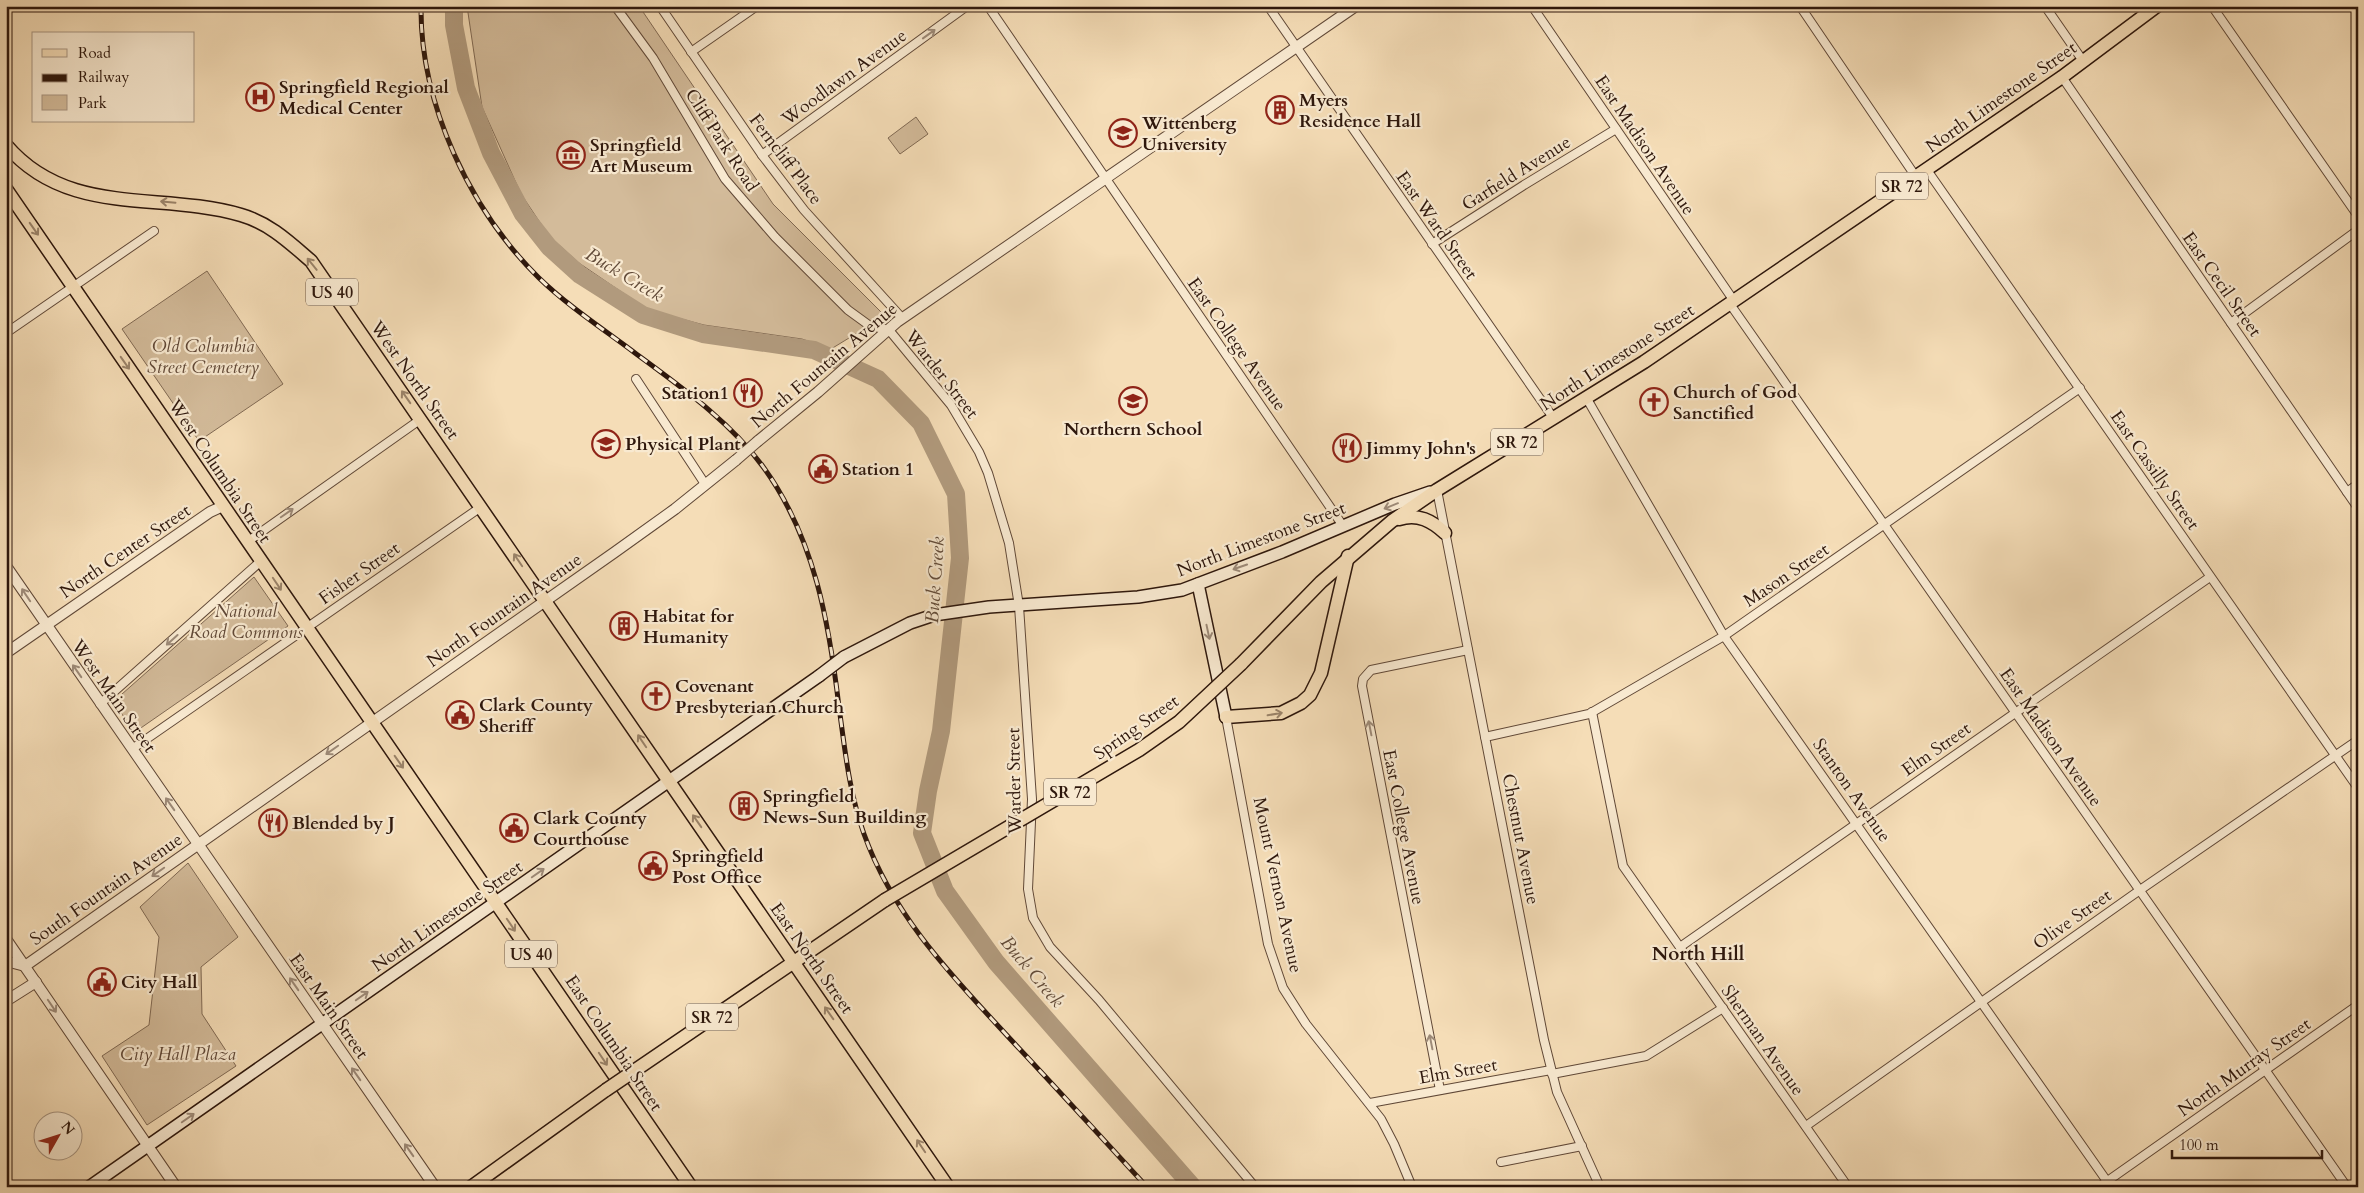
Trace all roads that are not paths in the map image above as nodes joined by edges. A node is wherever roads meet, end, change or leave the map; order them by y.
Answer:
1 (615, 6) edge
2 (660, 6) edge
3 (757, 6) edge
4 (967, 6) edge
5 (988, 6) edge
6 (1268, 6) edge
7 (1356, 6) edge
8 (1532, 6) edge
9 (1800, 6) edge
10 (2045, 6) edge
11 (2157, 6) edge
12 (2212, 6) edge
13 (1296, 47) junction
14 (691, 52) junction
15 (2082, 62) junction
16 (2062, 77) junction
17 (1616, 129) junction
18 (6, 144) edge
19 (762, 155) junction
20 (1922, 174) junction
21 (1106, 179) junction
22 (6, 189) edge
23 (2358, 216) edge
24 (2358, 230) edge
25 (154, 231) dead end
26 (1432, 244) junction
27 (73, 286) junction
28 (1732, 302) junction
29 (902, 318) junction
30 (2231, 323) junction
31 (889, 330) junction
32 (6, 333) edge
33 (636, 380) dead end
34 (2080, 388) junction
35 (1587, 399) junction
36 (422, 419) junction
37 (1554, 419) junction
38 (705, 484) junction
39 (2358, 484) edge
40 (1437, 490) junction
41 (2347, 492) junction
42 (223, 506) junction
43 (481, 507) junction
44 (2358, 508) edge
45 (1392, 521) junction
46 (1886, 525) junction
47 (1343, 526) junction
48 (1445, 533) junction
49 (247, 542) junction
50 (1348, 556) junction
51 (261, 561) junction
52 (6, 566) edge
53 (2210, 577) junction
54 (1198, 584) junction
55 (545, 600) junction
56 (1020, 606) junction
57 (46, 625) junction
58 (306, 628) junction
59 (1724, 636) junction
60 (1468, 650) junction
61 (6, 653) edge
62 (100, 704) junction
63 (1592, 712) junction
64 (2016, 712) junction
65 (1226, 717) junction
66 (372, 722) junction
67 (1485, 737) junction
68 (2358, 740) edge
69 (132, 749) junction
70 (2336, 756) junction
71 (670, 781) junction
72 (2358, 788) edge
73 (1856, 823) junction
74 (197, 844) junction
75 (2140, 890) junction
76 (496, 903) junction
77 (6, 939) edge
78 (1680, 947) junction
79 (6, 961) edge
80 (793, 962) junction
81 (25, 966) junction
82 (6, 982) edge
83 (36, 982) junction
84 (6, 992) edge
85 (6, 1001) edge
86 (1981, 1002) junction
87 (2358, 1005) edge
88 (1723, 1008) junction
89 (322, 1024) junction
90 (2265, 1070) junction
91 (1552, 1072) junction
92 (1440, 1090) junction
93 (1370, 1102) junction
94 (1806, 1126) junction
95 (148, 1146) junction
96 (1582, 1146) junction
97 (1502, 1162) dead end
98 (2109, 1184) edge
99 (88, 1187) edge
100 (176, 1187) edge
101 (434, 1187) edge
102 (471, 1187) edge
103 (691, 1187) edge
104 (948, 1187) edge
105 (1255, 1187) edge
106 (1412, 1187) edge
107 (1600, 1187) edge
108 (1848, 1187) edge
109 (2099, 1187) edge
110 (2347, 1187) edge

1 - 31 street, Cliff Park Road
2 - 14 street, Ferncliff Place
3 - 14 street
19 -> 4 street, Woodlawn Avenue
5 - 21 street, East College Avenue
6 - 13 street, East Ward Street
7 - 13 street, North Fountain Avenue
8 - 17 street, East Madison Avenue
9 - 20 street, East Cassilly Street
10 - 15 street
11 - 15 main road, North Limestone Street / SR 72
12 - 23 street
13 - 21 street, North Fountain Avenue
13 - 26 street, East Ward Street
14 - 19 street, Ferncliff Place
15 - 16 main road, North Limestone Street / SR 72
16 - 20 main road, North Limestone Street / SR 72
16 - 30 street, East Cecil Street
17 - 26 street, Garfield Avenue
17 - 28 street, East Madison Avenue
36 -> 18 main road, West North Street / US 40
19 - 29 street, Ferncliff Place
20 - 28 main road, North Limestone Street / SR 72
20 - 34 street, East Cassilly Street
21 - 29 street, North Fountain Avenue
21 - 47 street, East College Avenue
22 -> 27 main road, West Columbia Street / US 40
24 - 30 street
25 - 27 street
26 - 37 street, East Ward Street
27 - 32 street
27 -> 42 main road, West Columbia Street / US 40
28 - 35 main road, North Limestone Street / SR 72
28 - 46 street, East Madison Avenue
29 - 31 street, North Fountain Avenue
30 - 41 street, East Cecil Street
31 - 38 street, North Fountain Avenue, bridge
31 - 56 street, Warder Street
33 - 38 street
34 - 46 street, Mason Street
34 - 53 street, East Cassilly Street
35 - 37 main road, North Limestone Street / SR 72
35 - 59 street, Stanton Avenue
36 - 43 main road, West North Street / US 40
49 -> 36 street
37 - 40 main road, North Limestone Street / SR 72
38 - 55 street, North Fountain Avenue
39 - 41 street
40 - 45 main road, Spring Street / SR 72
40 -> 47 main road, North Limestone Street
40 - 48 street, Chestnut Avenue
41 - 44 street, East Cecil Street
42 - 49 main road, West Columbia Street / US 40
42 - 57 street, North Center Street
55 -> 43 main road, West North Street / US 40
43 - 58 street, Fisher Street
45 - 48 main road
45 - 50 main road, Spring Street / SR 72
46 - 59 street, Mason Street
46 - 64 street, East Madison Avenue
47 -> 54 main road, North Limestone Street
48 - 60 street, Chestnut Avenue
49 - 51 main road, West Columbia Street / US 40
65 -> 50 main road
50 - 80 main road, Spring Street / SR 72, bridge
51 -> 58 main road, West Columbia Street / US 40
51 -> 62 street
57 -> 52 street, West Main Street
53 - 64 street, Elm Street
53 - 70 street, East Cassilly Street
54 - 56 main road, North Limestone Street
54 -> 65 main road, Mount Vernon Avenue
55 - 66 street, North Fountain Avenue
71 -> 55 main road, East North Street / US 40
56 - 71 main road, North Limestone Street, bridge
56 - 105 street, Warder Street
57 - 61 street, North Center Street
62 -> 57 street, West Main Street
58 - 66 main road, West Columbia Street / US 40
58 - 69 street, Fisher Street
59 - 63 street, Mason Street
59 - 73 street, Stanton Avenue
60 - 67 street, Chestnut Avenue
92 -> 60 street, East College Avenue
62 - 69 street, West Main Street
63 - 67 street, Mason Street
63 - 78 street, Sherman Avenue
64 - 73 street, Elm Street
64 - 75 street, East Madison Avenue
65 - 93 street, Mount Vernon Avenue
66 -> 74 street, North Fountain Avenue
66 -> 76 main road, East Columbia Street / US 40
67 - 91 street, Chestnut Avenue
68 - 70 street, Olive Street
74 -> 69 street, West Main Street
70 - 72 street, East Cassilly Street
70 - 75 street, Olive Street
76 -> 71 main road, North Limestone Street
80 -> 71 main road, East North Street / US 40
73 - 78 street, Elm Street
73 - 86 street, Stanton Avenue
74 -> 81 street, South Fountain Avenue
89 -> 74 street, East Main Street
75 - 86 street, Olive Street
75 - 90 street, East Madison Avenue
89 -> 76 main road, North Limestone Street
76 -> 103 main road, East Columbia Street / US 40
77 - 81 street
78 - 88 street, Sherman Avenue
79 - 81 street, South Fountain Avenue
80 - 102 main road, SR 72, bridge
104 -> 80 main road, East North Street / US 40
81 - 83 street
82 - 84 street
83 - 85 street
83 -> 95 street
86 - 94 street, Olive Street
86 - 98 street, Stanton Avenue
87 - 90 street, North Murray Street
88 - 91 street, Elm Street
88 - 94 street, Sherman Avenue
95 -> 89 main road, North Limestone Street
101 -> 89 street, East Main Street
90 - 98 street, North Murray Street
90 - 110 street, East Madison Avenue
91 - 92 street, Elm Street
91 - 96 street, Chestnut Avenue
92 - 93 street, Elm Street
93 - 106 street, Mount Vernon Avenue
94 - 108 street, Sherman Avenue
95 - 99 main road, North Limestone Street
95 - 100 street
96 - 97 street
96 - 107 street, Chestnut Avenue
98 - 109 street, North Murray Street

